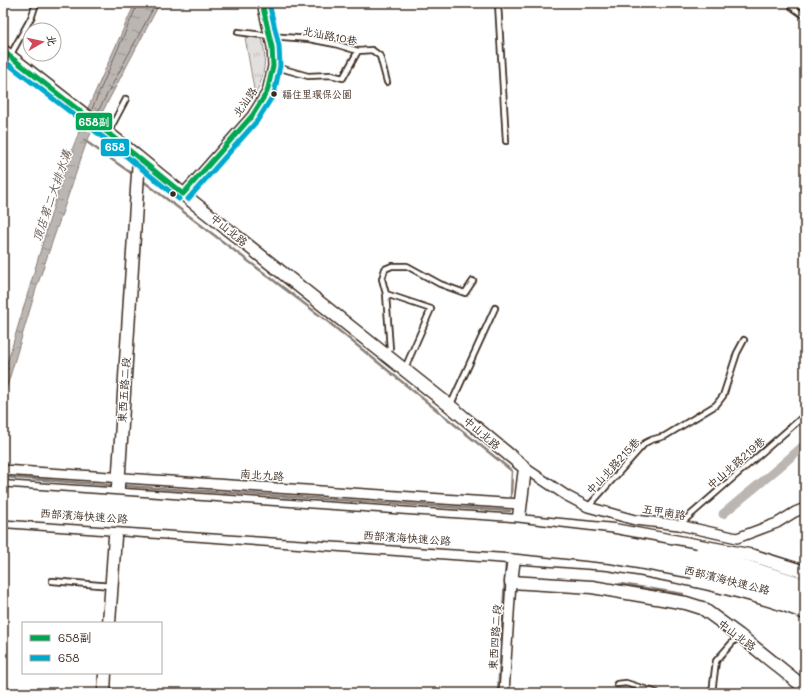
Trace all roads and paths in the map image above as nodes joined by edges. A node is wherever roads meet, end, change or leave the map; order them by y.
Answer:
1 (36, 3) edge
2 (262, 3) edge
3 (498, 3) edge
4 (793, 3) edge
5 (805, 16) edge
6 (238, 32) dead end
7 (270, 36) junction
8 (358, 51) junction
9 (6, 53) edge
10 (273, 66) junction
11 (387, 82) dead end
12 (126, 99) dead end
13 (108, 133) junction
14 (506, 141) dead end
15 (139, 158) junction
16 (183, 194) junction
17 (473, 281) dead end
18 (386, 294) junction
19 (495, 308) dead end
20 (744, 340) dead end
21 (385, 355) junction
22 (404, 370) junction
23 (450, 406) junction
24 (805, 415) edge
25 (525, 468) junction
26 (3, 470) edge
27 (119, 477) junction
28 (3, 487) edge
29 (118, 495) junction
30 (3, 496) edge
31 (520, 504) junction
32 (588, 507) junction
33 (805, 508) edge
34 (3, 511) edge
35 (3, 521) edge
36 (518, 521) junction
37 (678, 525) junction
38 (115, 529) junction
39 (514, 556) junction
40 (694, 564) junction
41 (805, 572) edge
42 (52, 581) dead end
43 (511, 582) junction
44 (111, 586) junction
45 (805, 587) edge
46 (805, 602) edge
47 (805, 613) edge
48 (108, 622) edge
49 (739, 635) junction
50 (105, 674) edge
51 (617, 684) dead end
52 (805, 688) edge
53 (104, 693) edge
54 (504, 693) edge
55 (657, 693) edge
56 (712, 693) edge

1 - 9 lane
2 - 7 street, 北汕路
3 - 14 lane
4 - 5 lane
6 - 7 lane, 北汕路10巷
7 - 8 lane, 北汕路10巷
7 - 10 street, 北汕路
8 - 10 lane
8 - 11 lane, 北汕路10巷
9 - 13 street, 中山北路
10 - 16 street, 北汕路
12 - 13 lane
13 - 15 street, 中山北路
15 - 16 street, 中山北路
15 - 27 street, 東西五路二段
16 - 21 street, 中山北路
17 - 18 lane
18 - 21 lane
18 - 22 lane
19 - 23 lane
20 - 32 lane, 中山北路215巷
21 - 22 street, 中山北路
22 - 23 street, 中山北路
23 - 25 street, 中山北路
24 - 37 lane, 中山北路219巷
25 - 31 street
25 - 32 street, 五甲南路
26 - 27 street, 南北九路
27 - 29 street, 東西五路二段
27 - 31 street, 南北九路
28 - 29 street
29 - 36 street
29 - 38 street, 東西五路二段
30 - 40 highway, 西部濱海快速公路, bridge
31 - 36 street
32 - 37 street, 五甲南路
33 - 37 street, 五甲南路
34 - 40 highway, 西部濱海快速公路, bridge
35 - 38 street
36 - 39 street
36 - 41 street
38 - 39 street
38 - 44 street, 東西五路二段
39 - 43 street
39 - 47 street
40 - 45 highway, 西部濱海快速公路
40 - 46 highway, 西部濱海快速公路
42 - 44 lane
43 - 49 street, 中山北路
43 - 54 street, 東西四路二段
44 - 48 street, 東西五路二段
49 - 52 street, 中山北路
49 - 56 lane
50 - 53 street
51 - 55 lane

